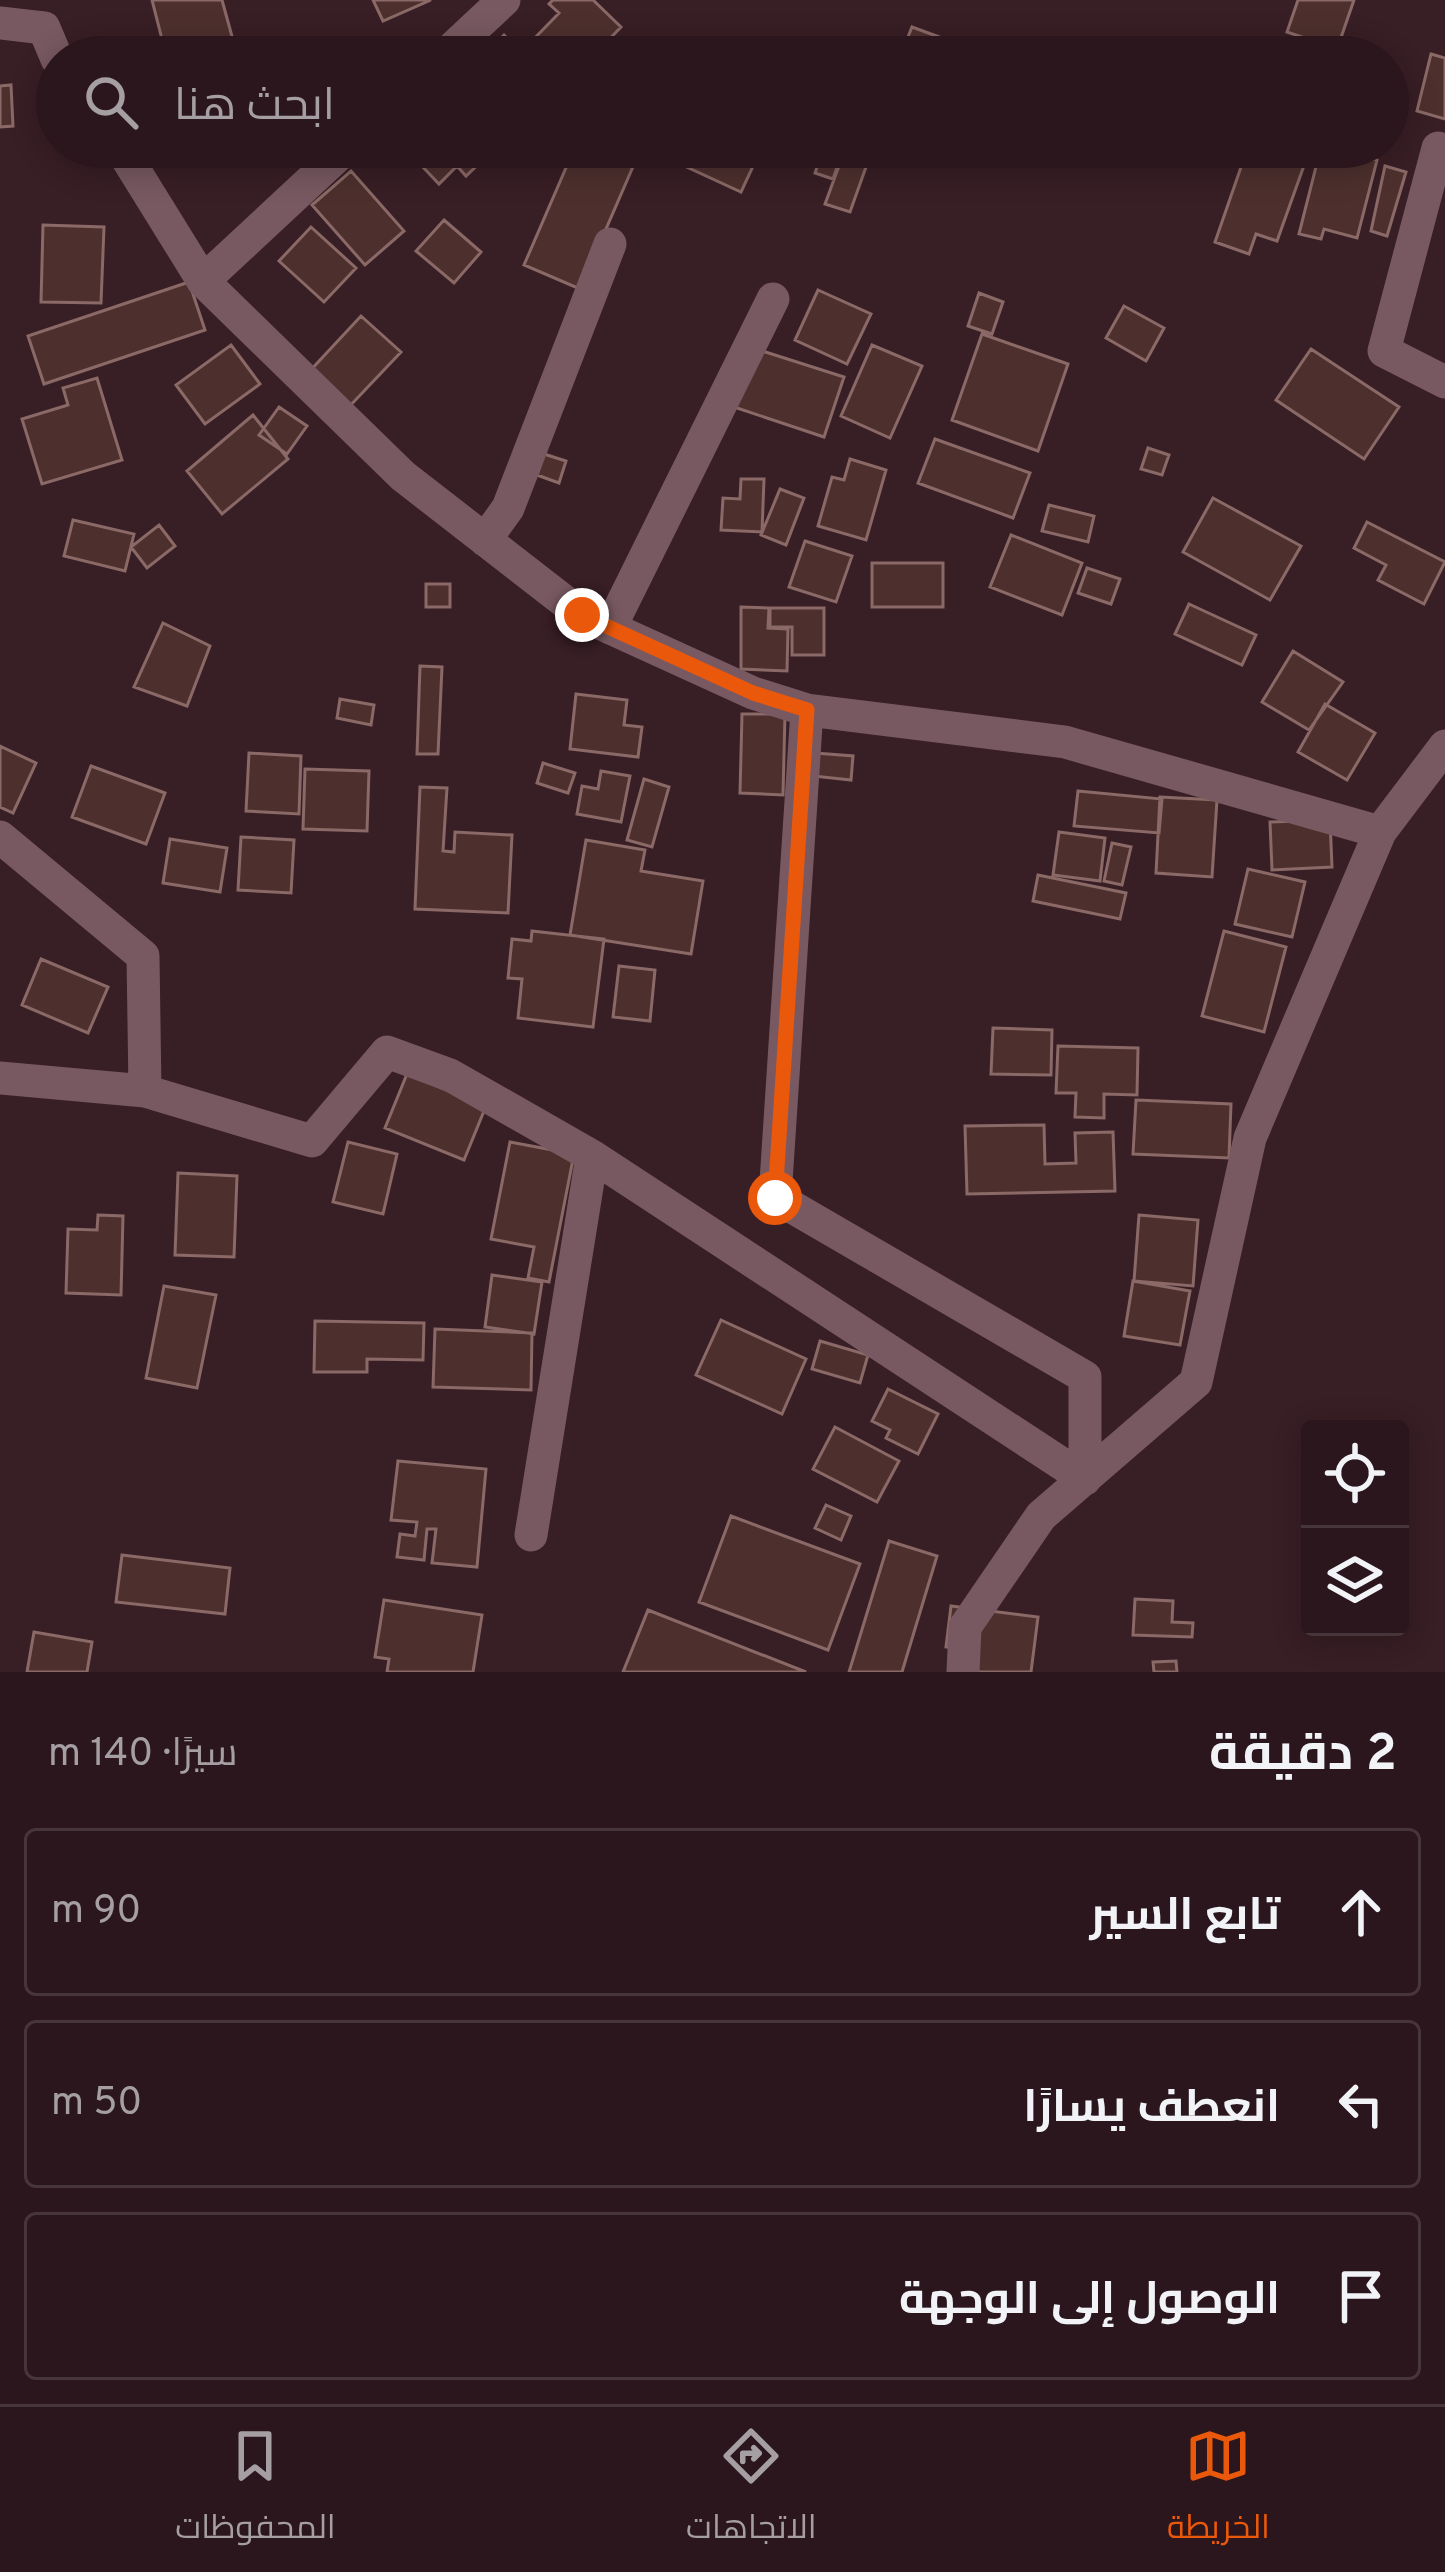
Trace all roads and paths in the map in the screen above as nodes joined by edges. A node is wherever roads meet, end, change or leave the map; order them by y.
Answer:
1 (504, 0) edge
2 (0, 23) edge
3 (47, 36) edge
4 (465, 36) edge
5 (1438, 148) dead end
6 (133, 168) edge
7 (324, 168) edge
8 (610, 244) dead end
9 (203, 281) junction
10 (773, 299) dead end
11 (1445, 382) edge
12 (484, 540) junction
13 (610, 628) junction
14 (807, 710) junction
15 (1445, 746) edge
16 (1380, 832) junction
17 (0, 837) edge
18 (0, 1078) edge
19 (145, 1091) junction
20 (592, 1156) junction
21 (1085, 1479) junction
22 (531, 1535) dead end
23 (963, 1672) edge

1 - 4 street
2 - 3 street
5 - 11 street
6 - 9 street
7 - 9 street
8 - 12 street
9 - 12 street
10 - 13 street
12 - 13 street
13 - 14 street
14 - 16 street
14 - 21 street
15 - 16 street
16 - 21 street
17 - 19 street
18 - 19 street
19 - 20 street
20 - 21 street
20 - 22 street
21 - 23 street

